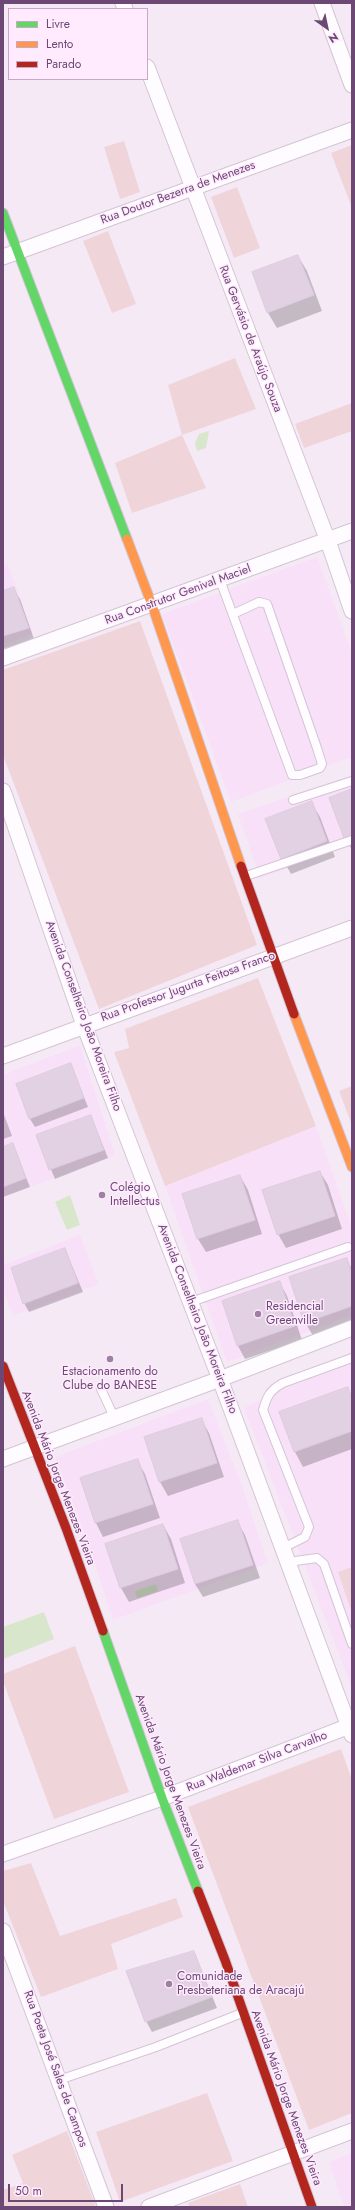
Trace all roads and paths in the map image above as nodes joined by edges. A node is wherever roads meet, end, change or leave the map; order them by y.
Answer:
1 (322, 3) edge
2 (148, 69) edge
3 (352, 85) edge
4 (352, 130) edge
5 (193, 188) junction
6 (3, 213) edge
7 (17, 251) junction
8 (3, 257) edge
9 (352, 531) edge
10 (328, 541) junction
11 (220, 580) junction
12 (152, 605) junction
13 (352, 611) edge
14 (233, 614) junction
15 (3, 658) edge
16 (352, 781) edge
17 (3, 790) edge
18 (293, 800) dead end
19 (352, 840) edge
20 (245, 876) junction
21 (352, 928) edge
22 (272, 956) junction
23 (84, 1025) junction
24 (3, 1056) edge
25 (352, 1167) edge
26 (348, 1247) dead end
27 (191, 1302) junction
28 (352, 1328) edge
29 (352, 1358) edge
30 (3, 1366) edge
31 (220, 1379) junction
32 (101, 1389) dead end
33 (114, 1417) junction
34 (34, 1448) junction
35 (3, 1459) edge
36 (285, 1555) junction
37 (352, 1644) edge
38 (351, 1729) edge
39 (162, 1798) junction
40 (3, 1854) edge
41 (3, 1931) edge
42 (242, 2013) junction
43 (59, 2080) junction
44 (352, 2132) edge
45 (293, 2154) junction
46 (106, 2207) edge
47 (149, 2207) edge
48 (312, 2207) edge

1 - 3 street
2 - 5 street, Rua Gervásio de Araújo Souza
4 - 5 street, Rua Doutor Bezerra de Menezes
5 - 7 street, Rua Doutor Bezerra de Menezes
5 - 10 street, Rua Gervásio de Araújo Souza
6 - 7 street
7 - 8 street, Rua Doutor Bezerra de Menezes
7 - 12 street
9 - 10 street, Rua Construtor Genival Maciel
10 - 11 street, Rua Construtor Genival Maciel
10 - 13 street, Rua Gervásio de Araújo Souza
11 - 12 street, Rua Construtor Genival Maciel
11 - 14 lane
12 - 15 street, Rua Construtor Genival Maciel
12 - 20 street
14 - 14 lane
16 - 18 lane
17 - 23 street, Avenida Conselheiro João Moreira Filho
19 - 20 lane
20 - 22 street
21 - 22 street, Rua Professor Jugurta Feitosa Franco
22 - 23 street, Rua Professor Jugurta Feitosa Franco
22 - 25 street
23 - 24 street, Rua Professor Jugurta Feitosa Franco
23 - 27 street, Avenida Conselheiro João Moreira Filho
26 - 27 lane
27 - 31 street, Avenida Conselheiro João Moreira Filho
28 - 31 street
29 - 36 lane
30 - 34 street, Avenida Mário Jorge Menezes Vieira
31 - 33 street
31 - 36 street, Avenida Conselheiro João Moreira Filho
32 - 33 lane
33 - 34 street
34 - 35 street
34 - 39 street, Avenida Mário Jorge Menezes Vieira
36 - 37 lane
36 - 38 street, Avenida Conselheiro João Moreira Filho
38 - 39 street, Rua Waldemar Silva Carvalho
39 - 40 street, Rua Waldemar Silva Carvalho
39 - 42 street, Avenida Mário Jorge Menezes Vieira
41 - 43 street, Rua Poeta José Sales de Campos
42 - 43 lane
42 - 45 street, Avenida Mário Jorge Menezes Vieira
43 - 46 street, Rua Poeta José Sales de Campos
44 - 45 street
45 - 47 street
45 - 48 street, Avenida Mário Jorge Menezes Vieira

